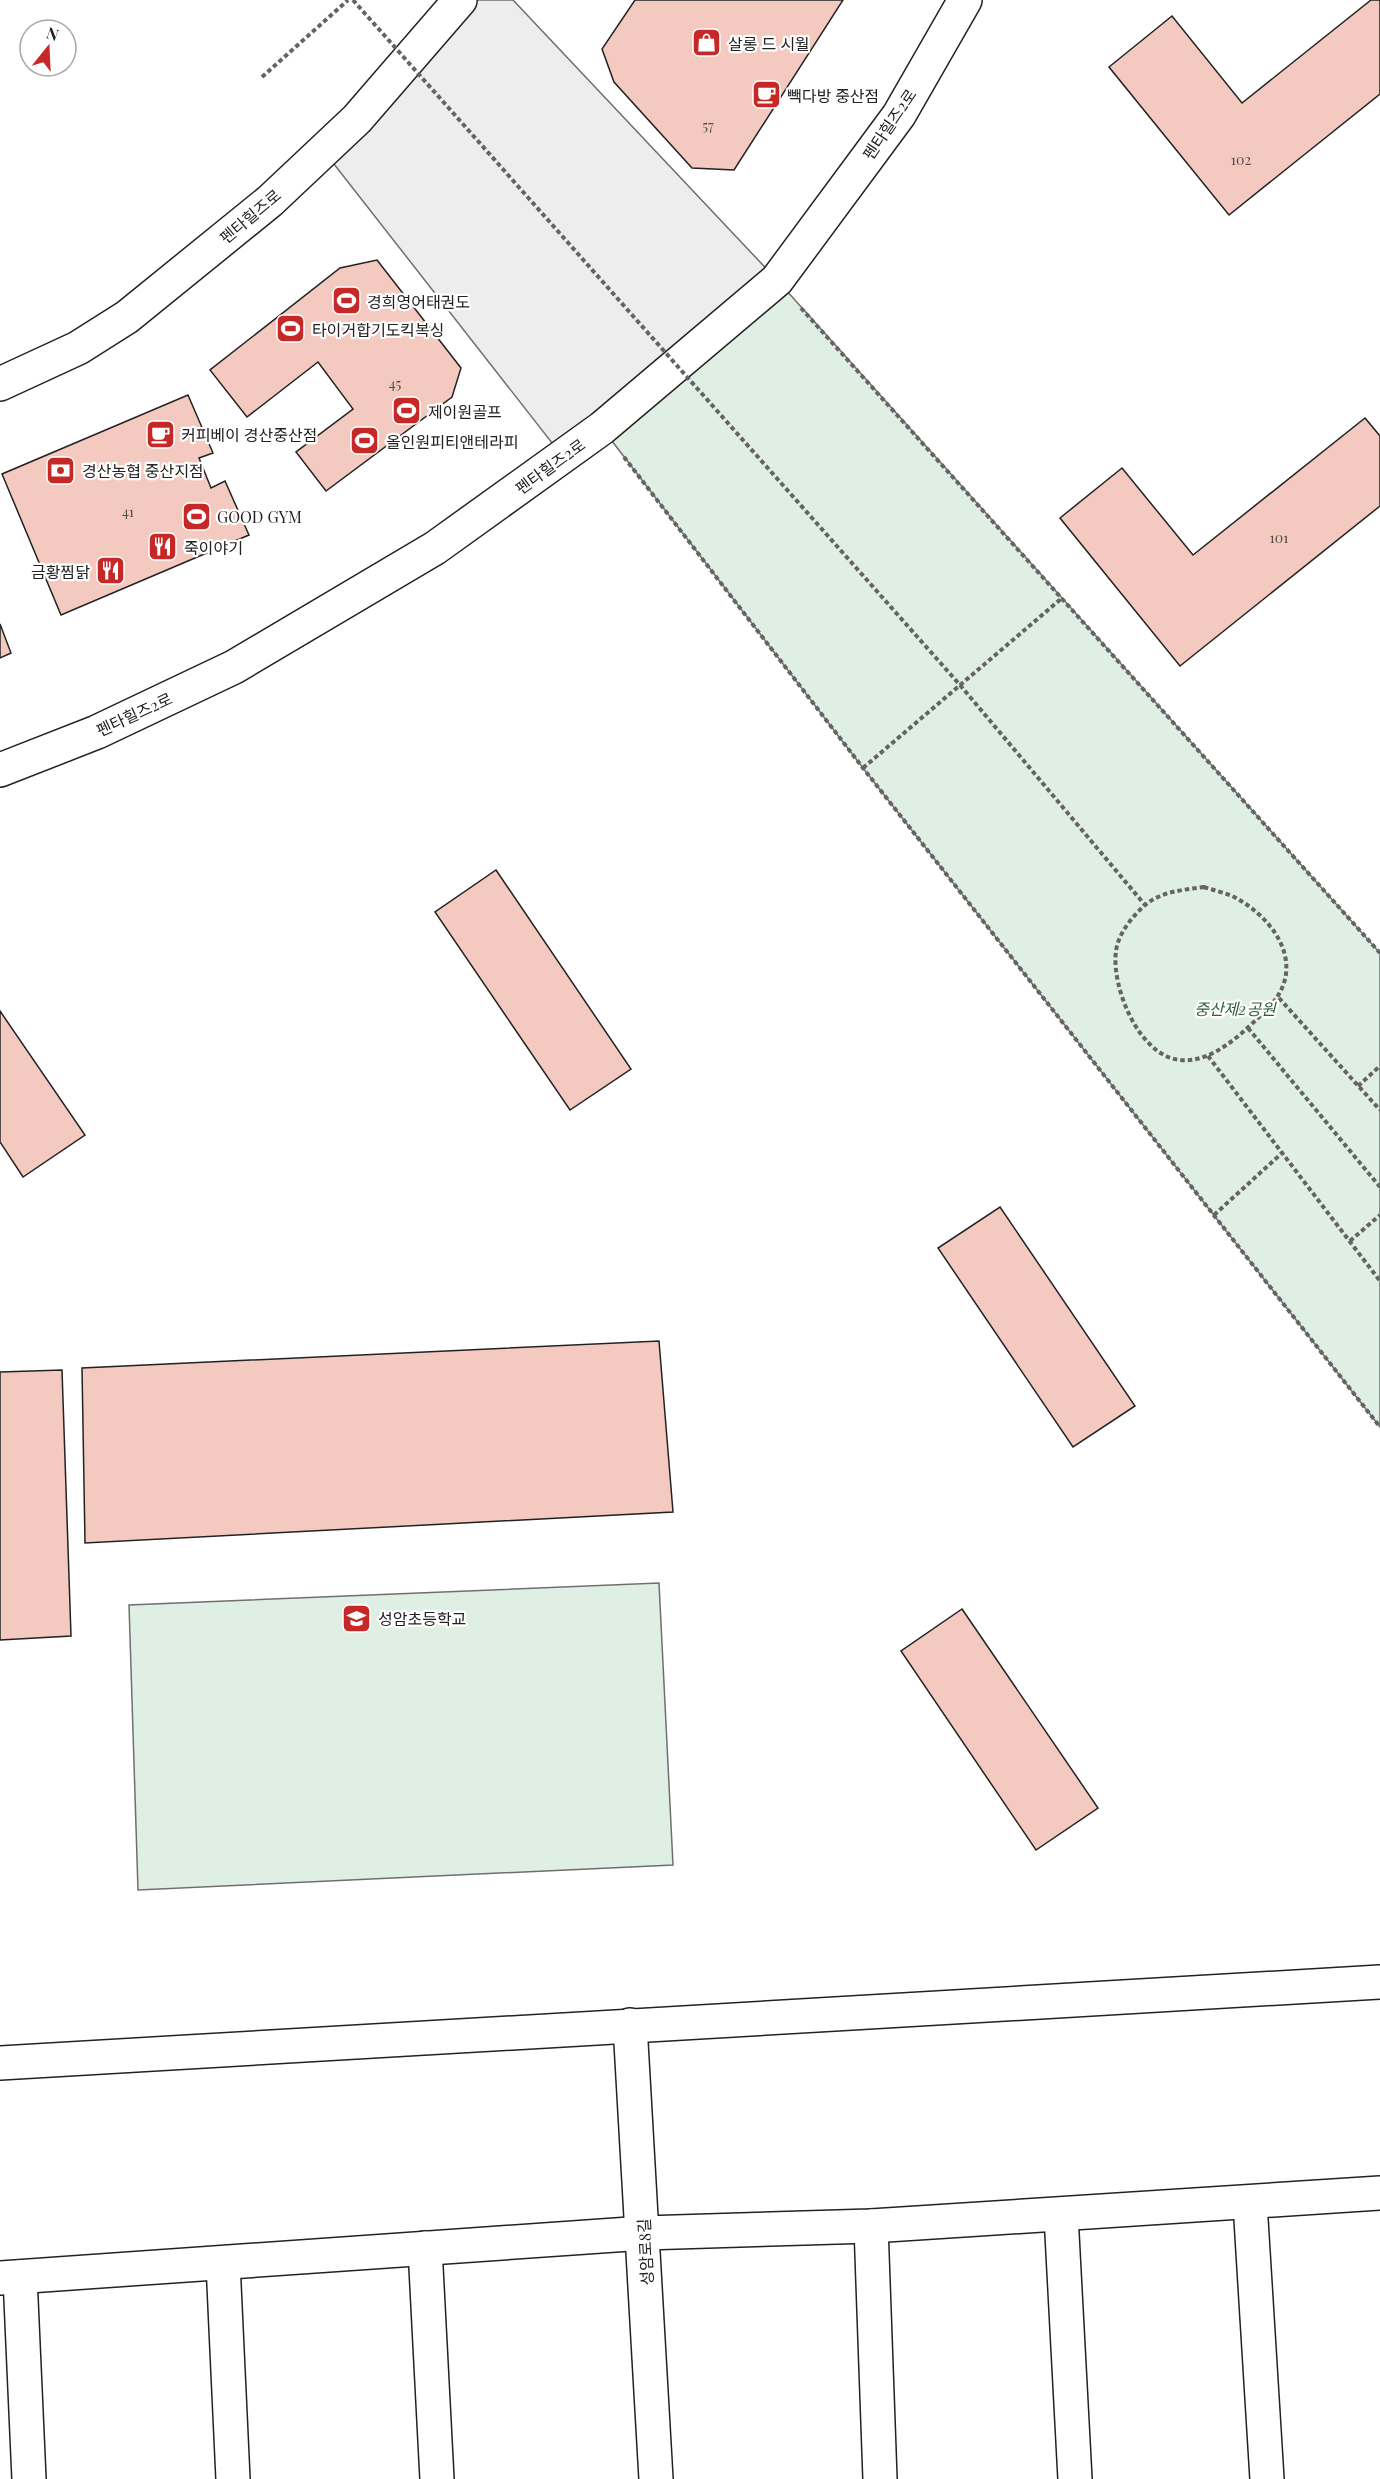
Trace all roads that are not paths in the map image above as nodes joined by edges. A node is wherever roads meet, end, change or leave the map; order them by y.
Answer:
1 (460, 0) edge
2 (964, 0) edge
3 (0, 384) edge
4 (0, 770) edge
5 (1380, 1982) edge
6 (630, 2025) junction
7 (0, 2063) edge
8 (1380, 2193) edge
9 (1250, 2203) junction
10 (1061, 2215) junction
11 (871, 2226) junction
12 (644, 2233) junction
13 (426, 2248) junction
14 (223, 2263) junction
15 (10, 2277) edge
16 (29, 2479) edge
17 (233, 2479) edge
18 (437, 2479) edge
19 (657, 2479) edge
20 (880, 2479) edge
21 (1075, 2479) edge
22 (1267, 2479) edge

1 - 3 street, 펜타힐즈로
2 - 4 street, 펜타힐즈2로
5 - 6 street
6 - 7 street
6 - 12 street, 성암로8길
8 - 9 street
9 - 10 street
9 - 22 street
10 - 11 street
10 - 21 street
11 - 12 street
11 - 20 street
12 - 13 street
12 - 19 street, 성암로8길
13 - 14 street
13 - 18 street
14 - 15 street
14 - 17 street
15 - 16 street

